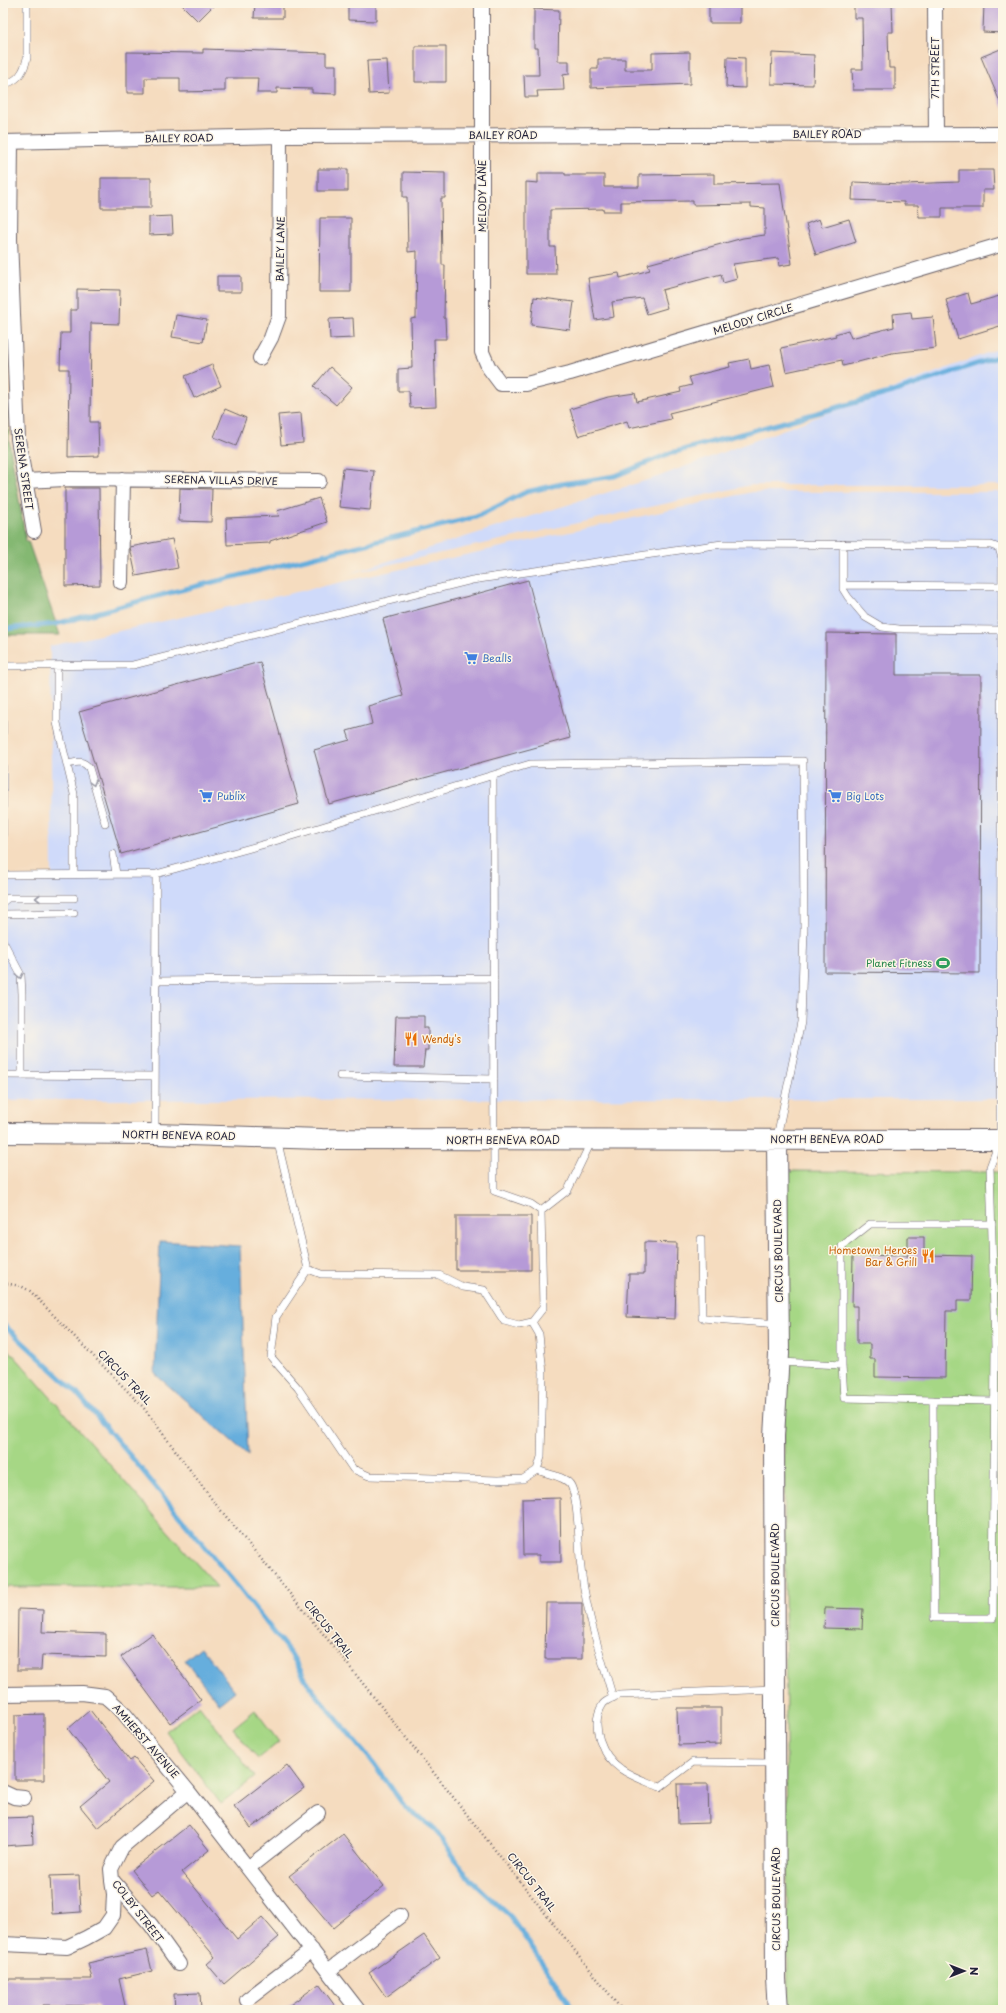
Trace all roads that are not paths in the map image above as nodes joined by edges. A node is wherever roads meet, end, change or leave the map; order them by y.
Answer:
1 (27, 3) edge
2 (482, 3) edge
3 (935, 3) edge
4 (3, 84) edge
5 (936, 134) junction
6 (1003, 134) edge
7 (483, 135) junction
8 (280, 136) junction
9 (7, 142) edge
10 (1003, 244) edge
11 (260, 358) dead end
12 (501, 384) joint
13 (123, 479) junction
14 (25, 481) junction
15 (319, 481) dead end
16 (34, 531) dead end
17 (843, 544) junction
18 (121, 582) dead end
19 (843, 585) junction
20 (1002, 586) edge
21 (1002, 630) edge
22 (3, 666) edge
23 (57, 666) junction
24 (3, 722) edge
25 (68, 764) junction
26 (493, 776) junction
27 (4, 801) edge
28 (105, 823) dead end
29 (113, 854) dead end
30 (3, 860) edge
31 (74, 874) junction
32 (116, 874) junction
33 (156, 874) junction
34 (3, 875) edge
35 (74, 898) dead end
36 (3, 902) edge
37 (74, 913) dead end
38 (3, 914) edge
39 (3, 941) edge
40 (494, 978) junction
41 (156, 981) junction
42 (3, 1075) edge
43 (22, 1075) junction
44 (155, 1076) junction
45 (340, 1076) dead end
46 (494, 1079) junction
47 (3, 1133) edge
48 (155, 1134) junction
49 (277, 1138) junction
50 (494, 1140) junction
51 (592, 1140) junction
52 (777, 1140) junction
53 (1001, 1140) edge
54 (541, 1211) junction
55 (992, 1224) junction
56 (701, 1239) dead end
57 (308, 1269) junction
58 (532, 1322) junction
59 (778, 1324) junction
60 (778, 1362) junction
61 (842, 1365) junction
62 (933, 1400) junction
63 (994, 1401) junction
64 (537, 1470) junction
65 (775, 1689) junction
66 (3, 1694) edge
67 (613, 1698) junction
68 (776, 1763) junction
69 (188, 1791) junction
70 (3, 1792) edge
71 (24, 1798) dead end
72 (318, 1813) dead end
73 (248, 1868) junction
74 (112, 1880) junction
75 (400, 1916) dead end
76 (3, 1944) edge
77 (312, 1950) junction
78 (179, 1964) dead end
79 (328, 1971) junction
80 (247, 2000) dead end
81 (358, 2010) edge
82 (778, 2010) edge

1 - 4 lane
2 - 7 street, MELODY LANE
3 - 5 street, 7TH STREET
5 - 6 street, BAILEY ROAD
5 - 7 street, BAILEY ROAD
7 - 8 street, BAILEY ROAD
7 - 12 street, MELODY LANE
8 - 9 street, BAILEY ROAD
8 - 11 street, BAILEY LANE
9 - 14 street, SERENA STREET
10 - 12 street, MELODY CIRCLE
13 - 14 street, SERENA VILLAS DRIVE
13 - 15 street, SERENA VILLAS DRIVE
13 - 18 street
14 - 16 street, SERENA STREET
17 - 19 lane
17 - 20 lane
17 - 23 lane
19 - 20 lane
19 - 21 lane
20 - 21 lane
21 - 53 lane
22 - 23 lane
23 - 25 lane
24 - 27 lane
25 -> 28 lane
25 - 31 lane
26 - 33 lane
26 - 40 lane
26 - 52 lane
27 - 30 lane
29 - 32 lane
31 - 32 lane
31 - 34 lane
32 - 33 lane
33 - 41 lane
35 -> 36 lane
37 - 38 lane
39 -> 43 lane
40 - 41 lane
40 - 46 lane
41 - 44 lane
42 - 43 lane
43 - 44 lane
44 - 48 lane
45 - 46 lane
46 - 50 lane
47 - 48 main road, NORTH BENEVA ROAD
48 - 49 main road, NORTH BENEVA ROAD
49 - 50 main road, NORTH BENEVA ROAD
49 - 57 lane
50 - 51 main road, NORTH BENEVA ROAD
50 - 54 lane
51 - 52 main road, NORTH BENEVA ROAD
51 - 54 lane
52 - 53 main road, NORTH BENEVA ROAD
52 - 59 main road, CIRCUS BOULEVARD
53 - 55 lane
54 - 58 lane
55 - 61 lane
55 - 63 lane
56 - 59 lane
57 - 58 lane
57 - 64 lane
58 - 64 lane
59 - 60 main road, CIRCUS BOULEVARD
60 - 61 lane
60 - 65 main road, CIRCUS BOULEVARD
61 - 62 lane
62 - 63 lane
62 - 63 lane
64 - 67 lane
65 - 67 lane
65 - 68 main road, CIRCUS BOULEVARD
66 - 69 street, AMHERST AVENUE
67 - 68 lane
68 - 82 main road, CIRCUS BOULEVARD
69 - 73 street, AMHERST AVENUE
69 - 74 street, COLBY STREET
70 - 71 street
72 - 73 street
73 - 77 street, AMHERST AVENUE
74 - 76 street
74 - 78 street, COLBY STREET
75 - 79 street
77 - 79 street, AMHERST AVENUE
77 - 80 street
79 - 81 street, AMHERST AVENUE

